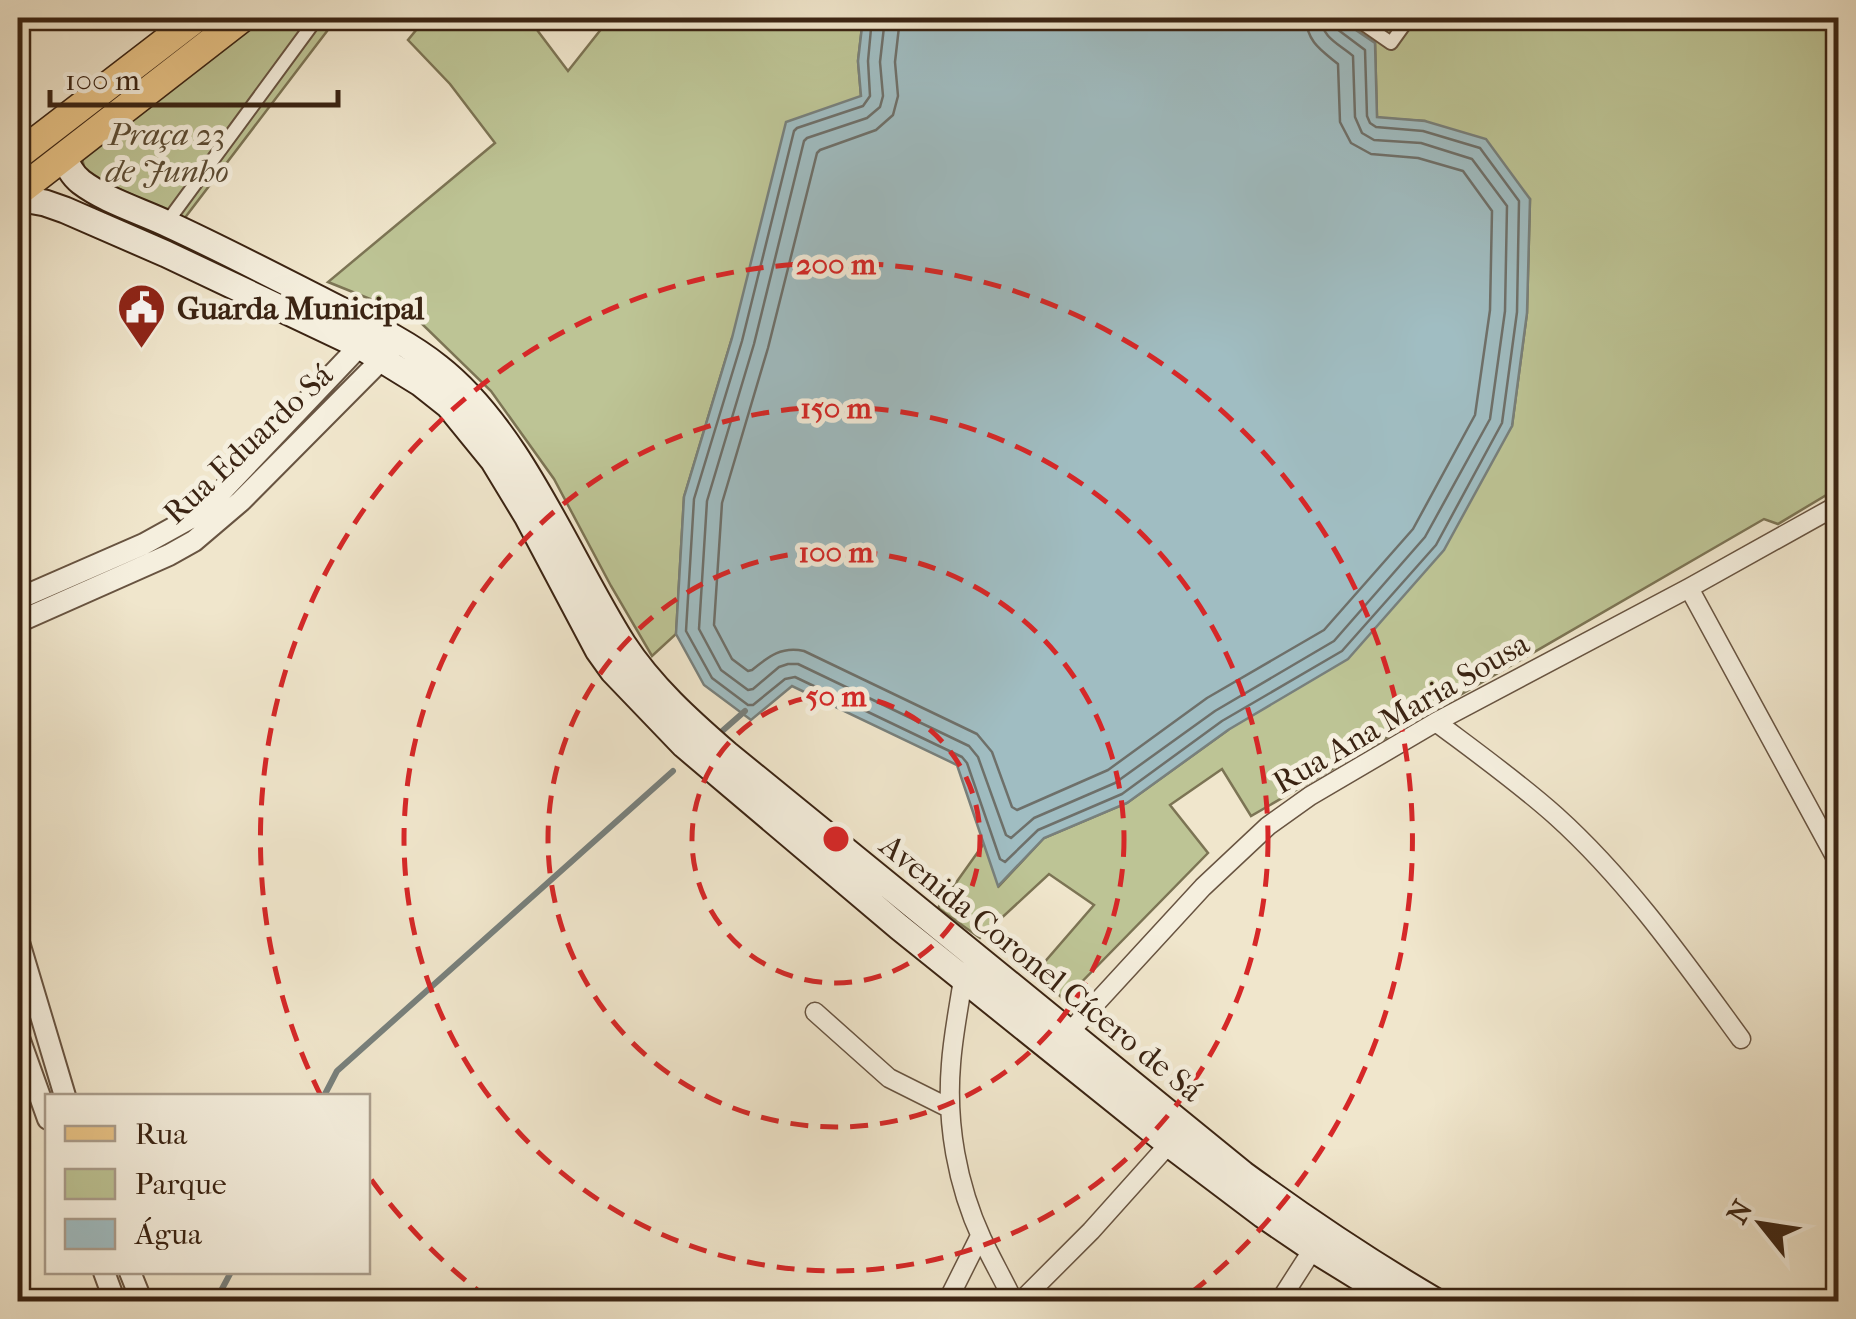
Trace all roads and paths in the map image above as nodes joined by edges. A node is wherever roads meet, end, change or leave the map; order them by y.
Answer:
1 (196, 18) edge
2 (242, 18) edge
3 (317, 18) edge
4 (1354, 18) edge
5 (1409, 18) edge
6 (18, 155) edge
7 (64, 157) junction
8 (18, 195) edge
9 (173, 226) junction
10 (379, 344) junction
11 (1838, 505) edge
12 (1689, 588) junction
13 (18, 599) edge
14 (18, 622) edge
15 (1436, 722) junction
16 (1838, 862) edge
17 (18, 939) edge
18 (968, 967) junction
19 (815, 1012) dead end
20 (18, 1035) edge
21 (1740, 1039) dead end
22 (1061, 1042) junction
23 (64, 1094) edge
24 (950, 1108) junction
25 (45, 1111) edge
26 (1169, 1144) junction
27 (980, 1236) junction
28 (1314, 1249) junction
29 (105, 1274) edge
30 (131, 1274) edge
31 (116, 1302) edge
32 (142, 1302) edge
33 (947, 1302) edge
34 (1017, 1302) edge
35 (1279, 1302) edge
36 (1400, 1302) edge
37 (1438, 1302) edge

1 - 6 main road
2 - 7 main road
3 - 9 street
4 - 5 street
7 - 8 main road
7 - 9 main road, Avenida Coronel Cícero de Sá
8 - 10 main road, Avenida Coronel Cícero de Sá
9 - 10 main road, Avenida Coronel Cícero de Sá
10 - 13 street, Rua Eduardo Sá
10 - 14 street, Rua Eduardo Sá
10 - 18 main road, Avenida Coronel Cícero de Sá
11 - 12 street, Rua Ana Maria Sousa
12 - 15 street, Rua Ana Maria Sousa
12 - 16 street
15 - 21 street
15 - 22 street, Rua Ana Maria Sousa
17 - 23 street
18 - 22 main road, Avenida Coronel Cícero de Sá
18 - 24 street
19 - 24 street
20 - 25 street
22 - 26 main road, Avenida Coronel Cícero de Sá
22 - 37 main road, Avenida Coronel Cícero de Sá
24 - 27 street
26 - 28 main road, Avenida Coronel Cícero de Sá
26 - 34 street
27 - 33 street
27 - 34 street
28 - 35 street
28 - 36 main road, Avenida Coronel Cícero de Sá
29 - 31 street
30 - 32 street

